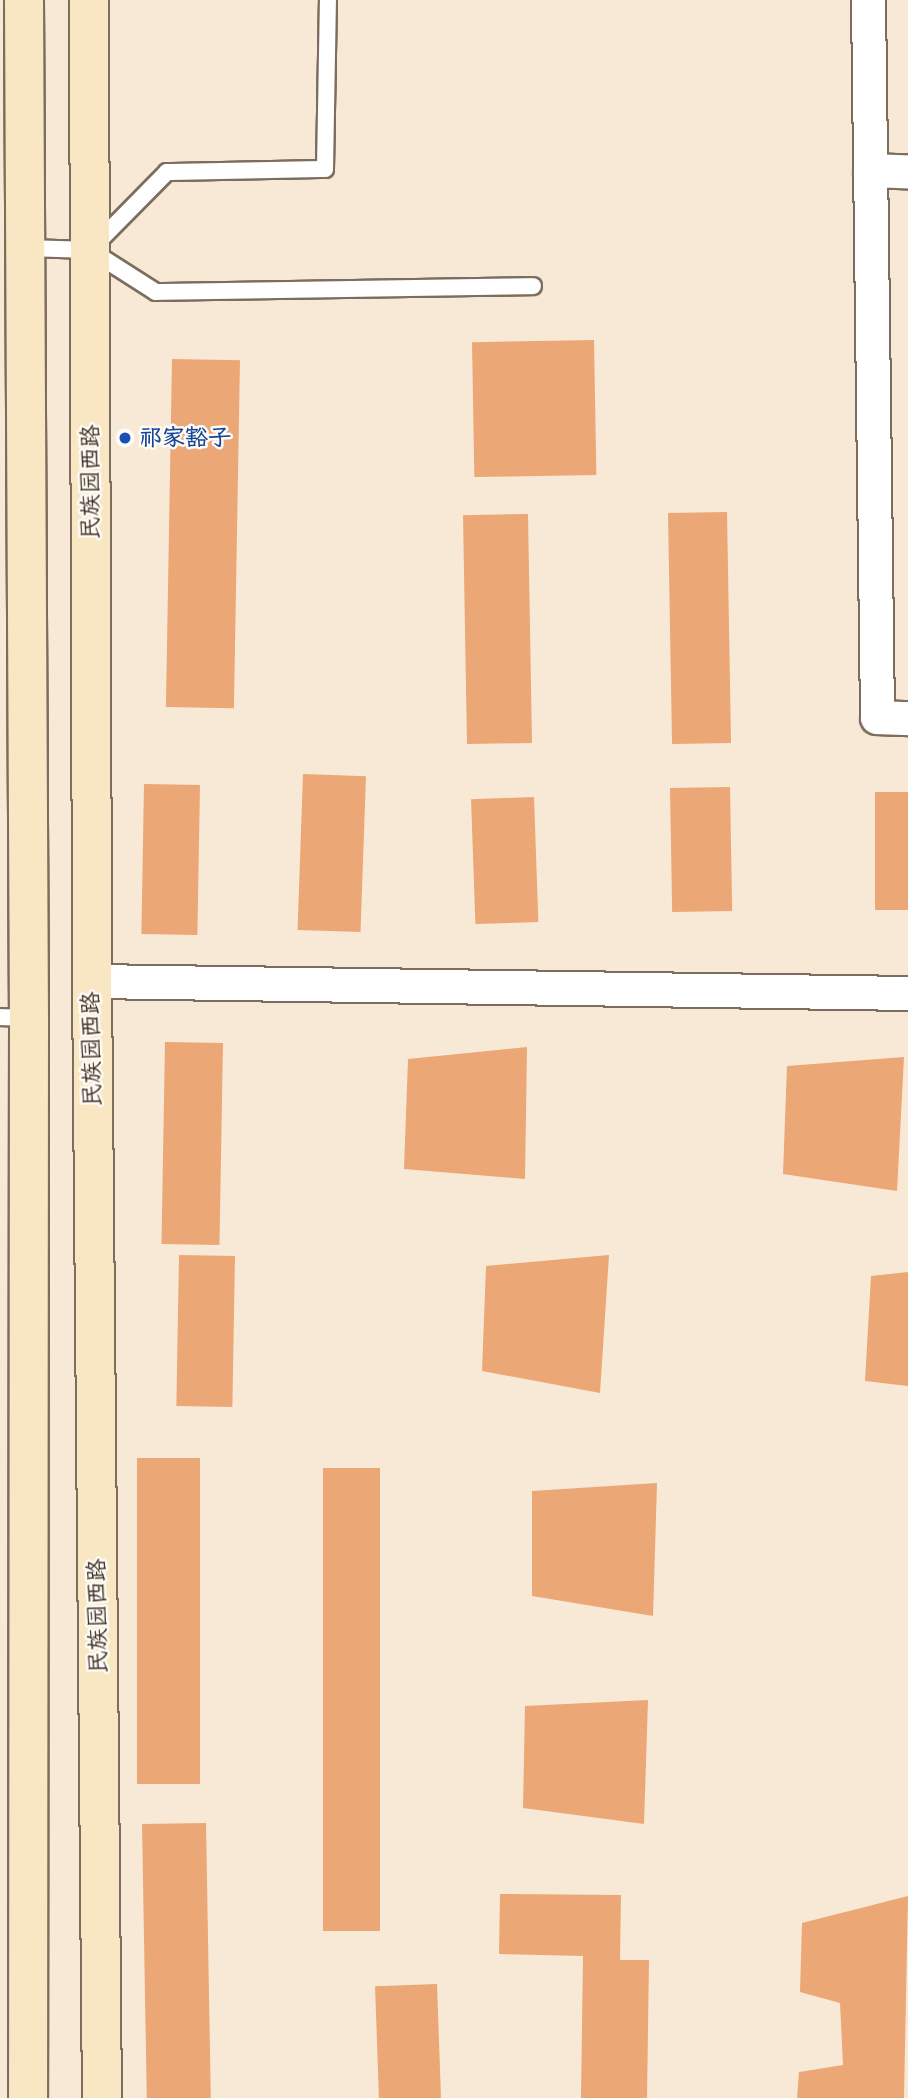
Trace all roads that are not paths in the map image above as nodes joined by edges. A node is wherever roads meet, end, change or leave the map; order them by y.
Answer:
1 (24, 0) edge
2 (89, 0) edge
3 (328, 0) edge
4 (868, 0) edge
5 (870, 170) junction
6 (908, 171) edge
7 (26, 248) junction
8 (90, 250) junction
9 (533, 286) dead end
10 (908, 718) edge
11 (92, 981) junction
12 (908, 993) edge
13 (15, 1018) edge
14 (28, 2098) edge
15 (102, 2098) edge

1 - 7 main road
2 - 8 main road, 民族园西路
3 - 8 lane
4 - 5 street
5 - 6 street
5 - 10 street
7 - 8 lane
7 - 13 main road
8 - 9 lane
8 - 11 main road, 民族园西路
11 - 12 street
11 - 15 main road, 民族园西路
13 - 14 main road

